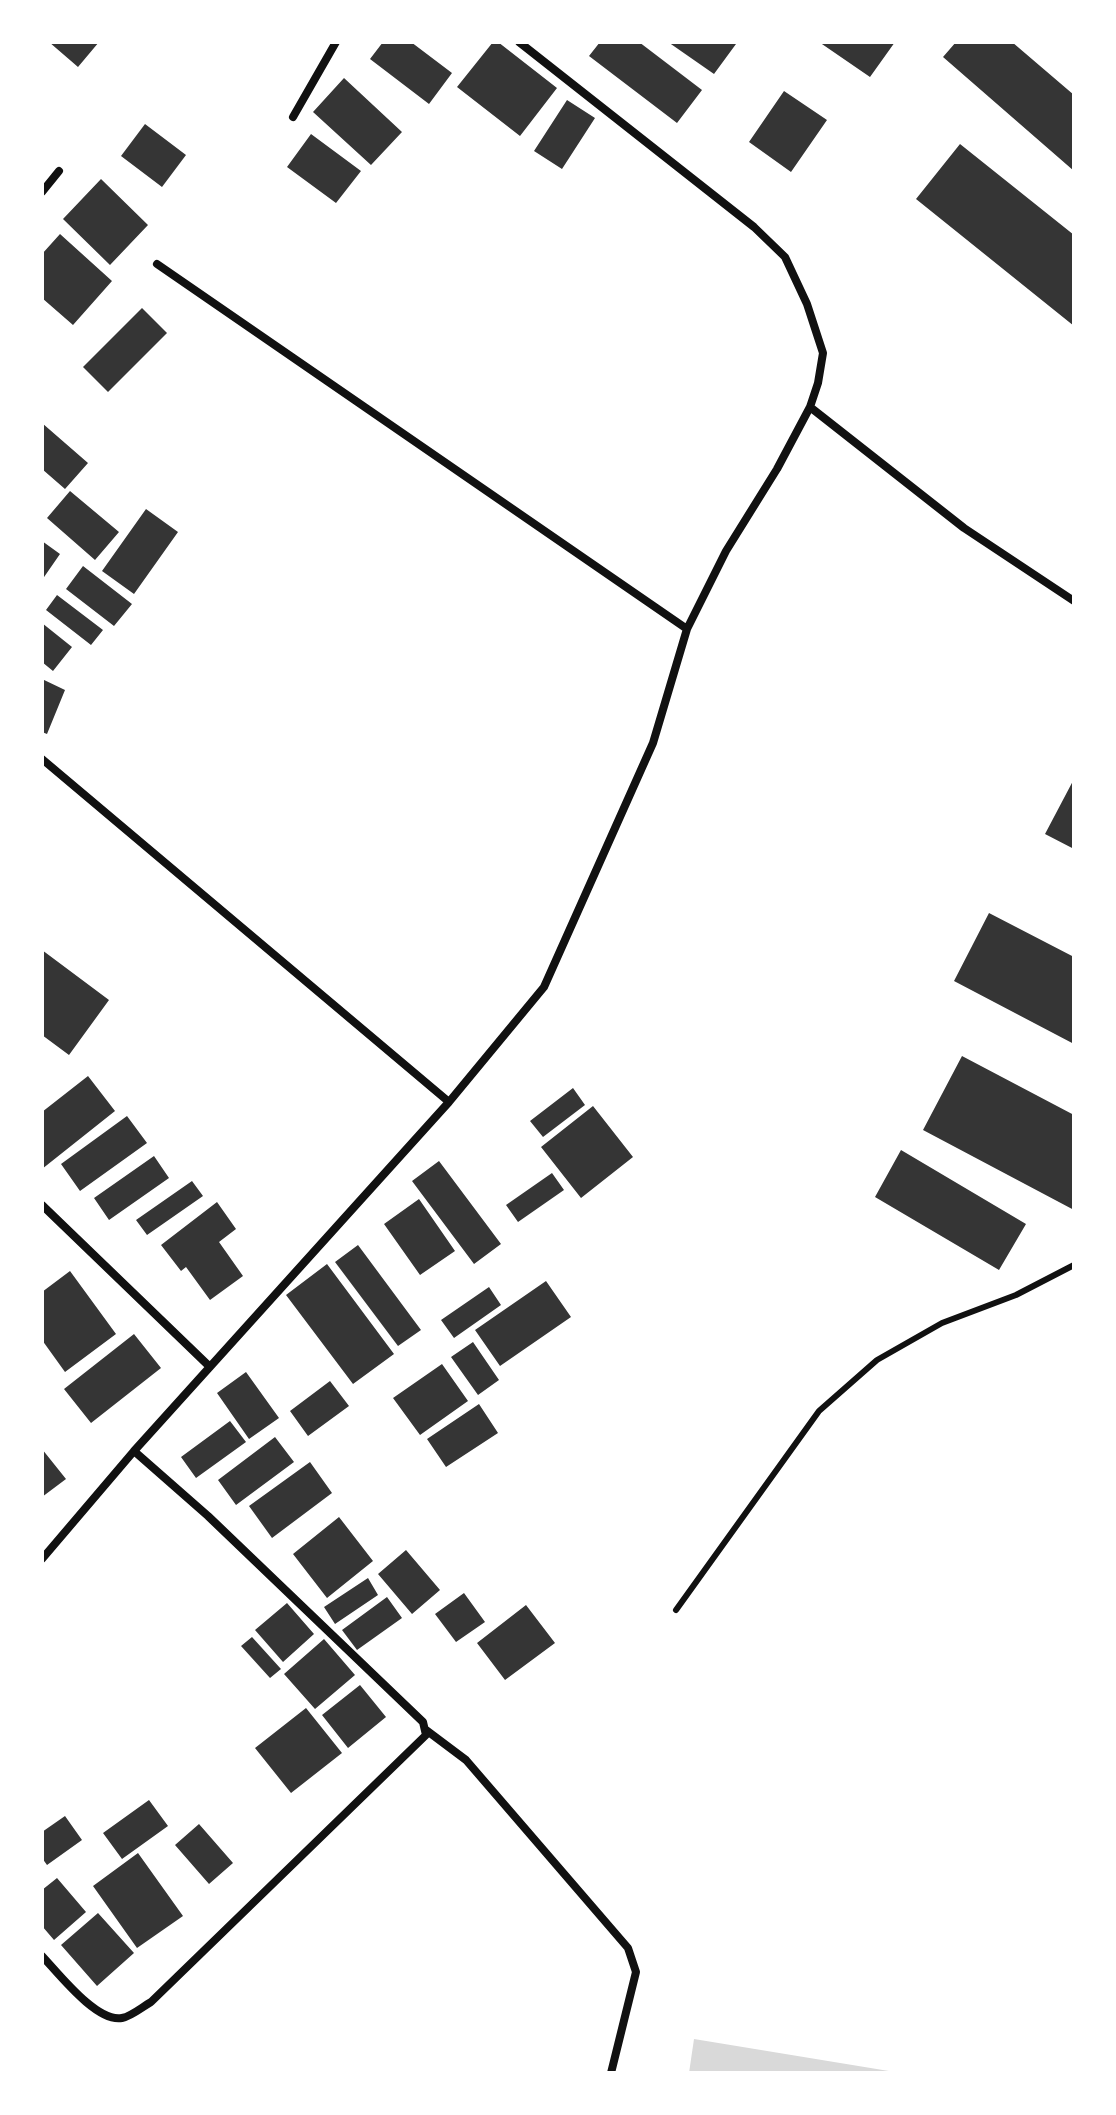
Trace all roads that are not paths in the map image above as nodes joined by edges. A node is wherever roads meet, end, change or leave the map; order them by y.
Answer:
1 (336, 42) edge
2 (519, 42) edge
3 (293, 117) dead end
4 (59, 171) dead end
5 (42, 192) edge
6 (157, 264) dead end
7 (810, 407) junction
8 (1074, 601) edge
9 (687, 629) junction
10 (42, 759) edge
11 (449, 1102) junction
12 (42, 1205) edge
13 (1074, 1265) edge
14 (210, 1367) junction
15 (134, 1451) junction
16 (42, 1559) edge
17 (676, 1610) dead end
18 (426, 1730) junction
19 (42, 1956) edge
20 (611, 2073) edge

1 - 3 street
2 - 7 street
4 - 5 street
6 - 9 street
7 - 8 street
7 - 9 street
9 - 11 street
10 - 11 street
11 - 14 street
12 - 14 street
13 - 17 lane
14 - 15 street
15 - 16 street
15 - 18 street
18 - 19 street
18 - 20 street

